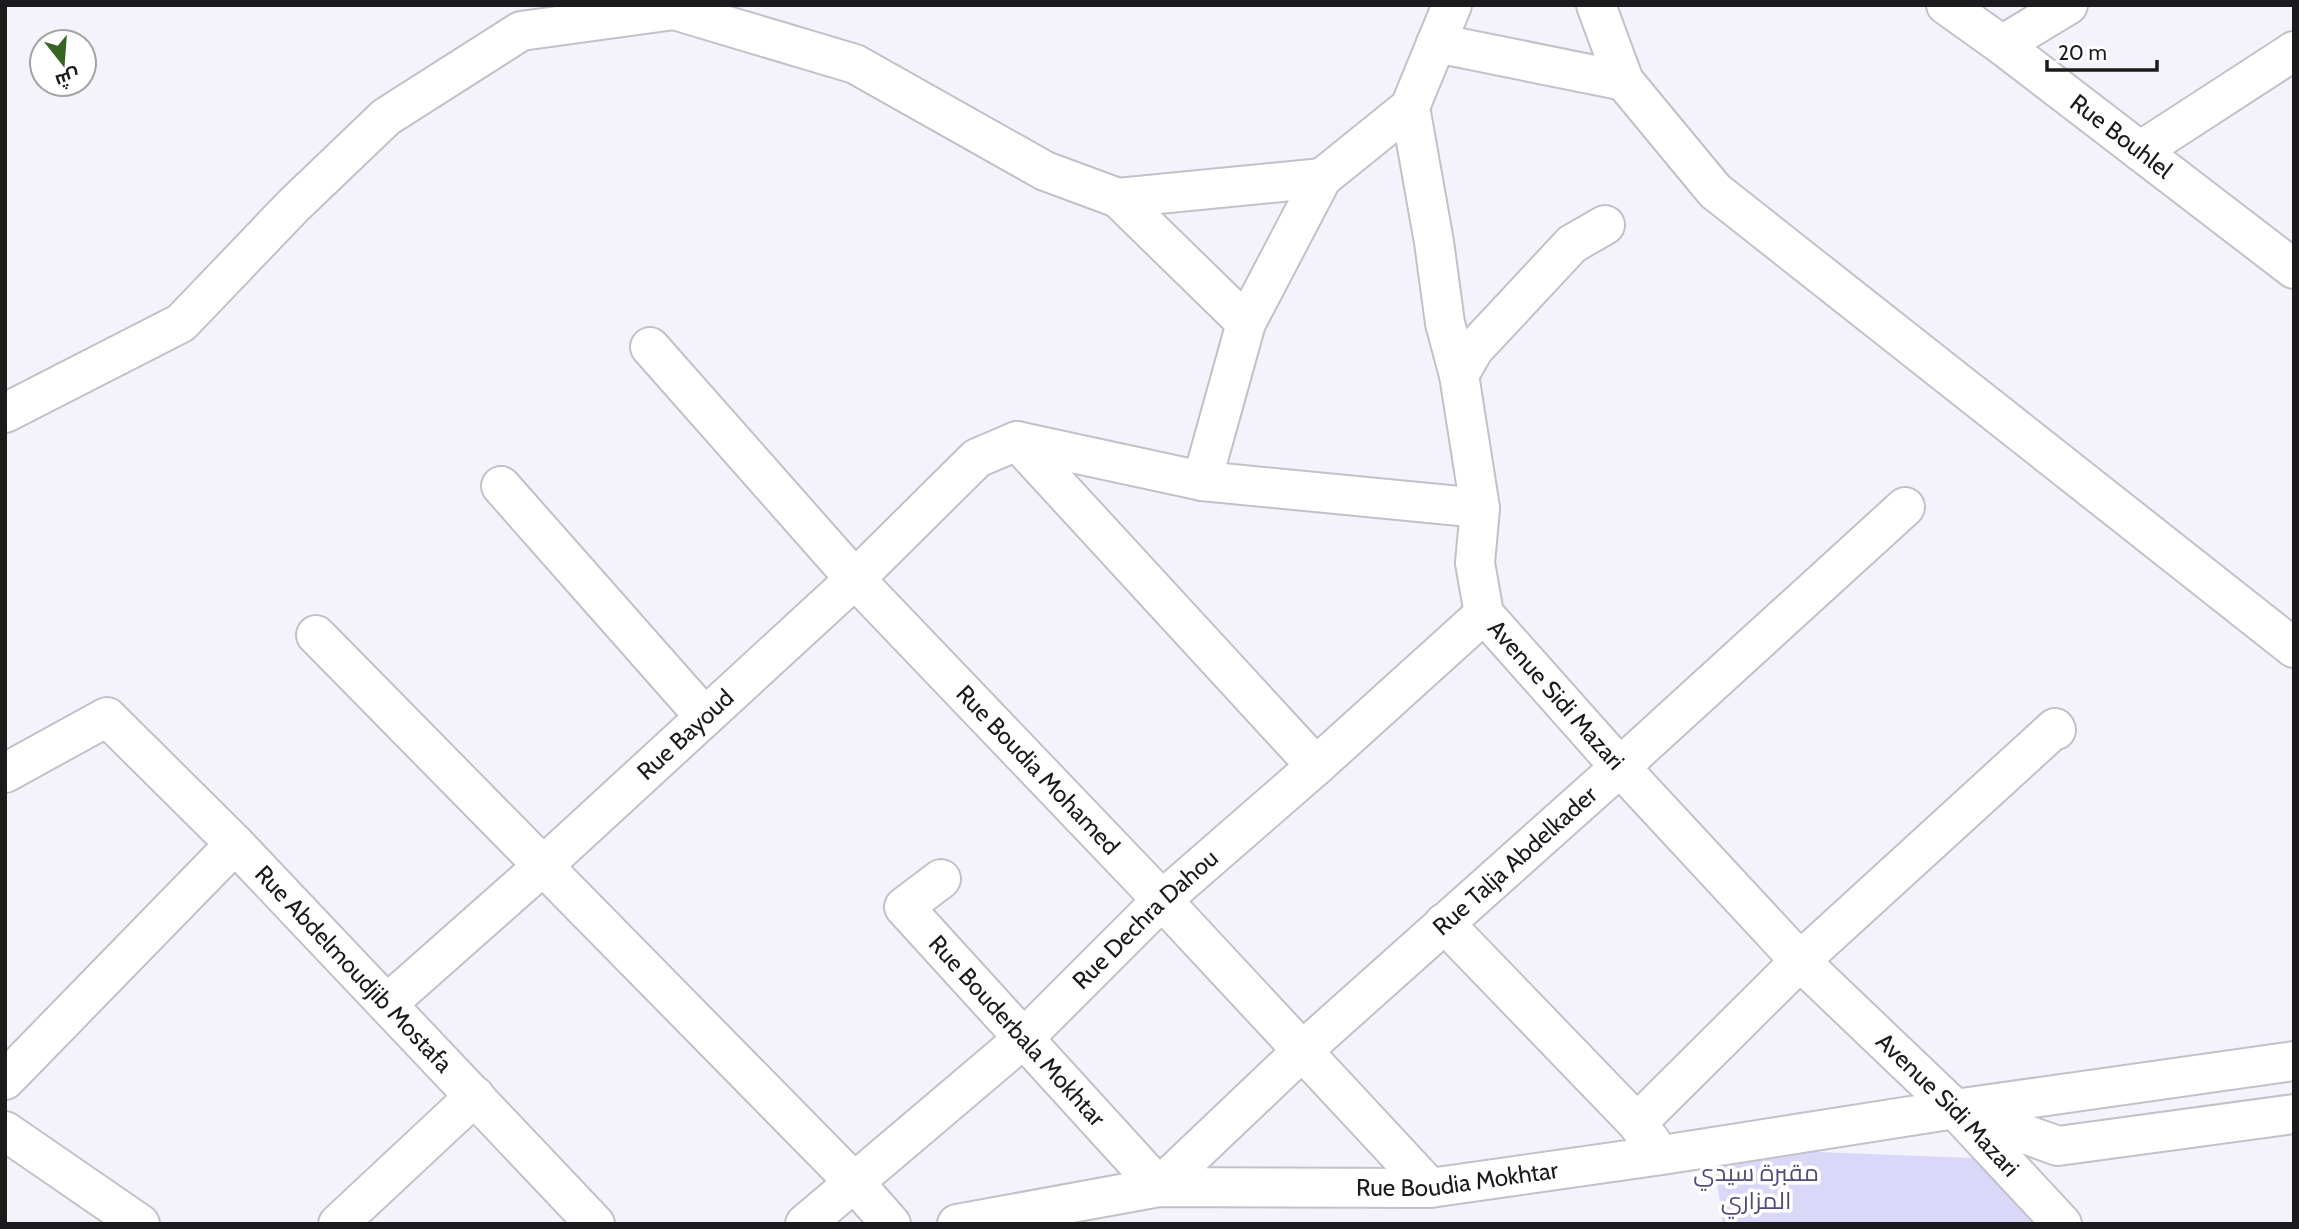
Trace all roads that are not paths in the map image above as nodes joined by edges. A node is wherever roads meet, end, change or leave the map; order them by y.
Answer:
1 (1452, 5) edge
2 (1596, 5) edge
3 (1946, 5) edge
4 (2068, 5) edge
5 (1436, 43) junction
6 (2002, 45) junction
7 (2294, 51) edge
8 (1624, 81) junction
9 (1410, 107) junction
10 (2140, 151) junction
11 (1322, 178) junction
12 (1118, 198) junction
13 (1605, 225) dead end
14 (2285, 250) edge
15 (1245, 323) junction
16 (650, 347) dead end
17 (1459, 374) junction
18 (5, 413) edge
19 (1017, 441) junction
20 (1202, 481) junction
21 (501, 486) dead end
22 (1905, 507) dead end
23 (1480, 508) junction
24 (855, 579) junction
25 (1484, 614) junction
26 (316, 635) dead end
27 (2294, 648) edge
28 (705, 717) junction
29 (2056, 730) dead end
30 (1316, 766) junction
31 (1620, 767) junction
32 (5, 773) edge
33 (235, 844) junction
34 (544, 865) junction
35 (941, 879) dead end
36 (1162, 900) junction
37 (1444, 923) junction
38 (1800, 961) junction
39 (387, 1004) junction
40 (1023, 1039) junction
41 (1301, 1052) junction
42 (2294, 1060) edge
43 (5, 1080) edge
44 (475, 1096) junction
45 (1955, 1109) junction
46 (2294, 1114) edge
47 (1637, 1123) junction
48 (5, 1131) edge
49 (1662, 1155) junction
50 (854, 1182) junction
51 (1159, 1187) junction
52 (1430, 1188) junction
53 (140, 1224) edge
54 (338, 1224) edge
55 (595, 1224) edge
56 (805, 1224) edge
57 (891, 1224) edge
58 (957, 1224) edge
59 (2062, 1224) edge

1 - 5 street
2 - 8 street
3 - 6 street, Rue Bouhlel
4 - 6 street
5 - 8 street
5 - 9 street
6 - 10 street, Rue Bouhlel
7 - 10 street
8 - 27 street
9 - 11 street
9 - 17 street, Avenue Sidi Mazari
10 - 14 street, Rue Bouhlel
11 - 12 street
11 - 15 street
12 - 15 street
12 - 18 street
13 - 17 street
15 - 20 street
16 - 24 street, Rue Boudia Mohamed
17 - 23 street, Avenue Sidi Mazari
19 - 20 street
19 - 24 street, Rue Bayoud
19 - 30 street
20 - 23 street
21 - 28 street
22 - 31 street, Rue Talja Abdelkader
23 - 25 street, Avenue Sidi Mazari
24 - 28 street, Rue Bayoud
24 - 36 street, Rue Boudia Mohamed
25 - 30 street, Rue Dechra Dahou
25 - 31 street, Avenue Sidi Mazari
26 - 34 street
28 - 34 street, Rue Bayoud
29 - 38 street
30 - 36 street, Rue Dechra Dahou
31 - 37 street, Rue Talja Abdelkader
31 - 38 street, Avenue Sidi Mazari
32 - 33 street, Rue Abdelmoudjib Mostafa
33 - 39 street, Rue Abdelmoudjib Mostafa
33 - 43 street
34 - 39 street, Rue Bayoud
34 - 50 street
35 - 40 street, Rue Bouderbala Mokhtar
36 - 40 street, Rue Dechra Dahou
36 - 41 street, Rue Boudia Mohamed
37 - 41 street, Rue Talja Abdelkader
37 - 47 street
38 - 45 street, Avenue Sidi Mazari
38 - 47 street
39 - 44 street, Rue Abdelmoudjib Mostafa
40 - 50 street, Rue Dechra Dahou
40 - 51 street, Rue Bouderbala Mokhtar
41 - 51 street, Rue Talja Abdelkader
41 - 52 street, Rue Boudia Mohamed
42 - 45 street, Rue Boudia Mokhtar
44 - 54 street
44 - 55 street, Rue Abdelmoudjib Mostafa
45 - 46 street
45 - 49 street, Rue Boudia Mokhtar
45 - 59 street, Avenue Sidi Mazari
47 - 49 street
48 - 53 street
49 - 52 street, Rue Boudia Mokhtar
50 - 56 street, Rue Dechra Dahou
50 - 57 street
51 - 52 street, Rue Boudia Mokhtar
51 - 58 street, Rue Boudia Mokhtar

